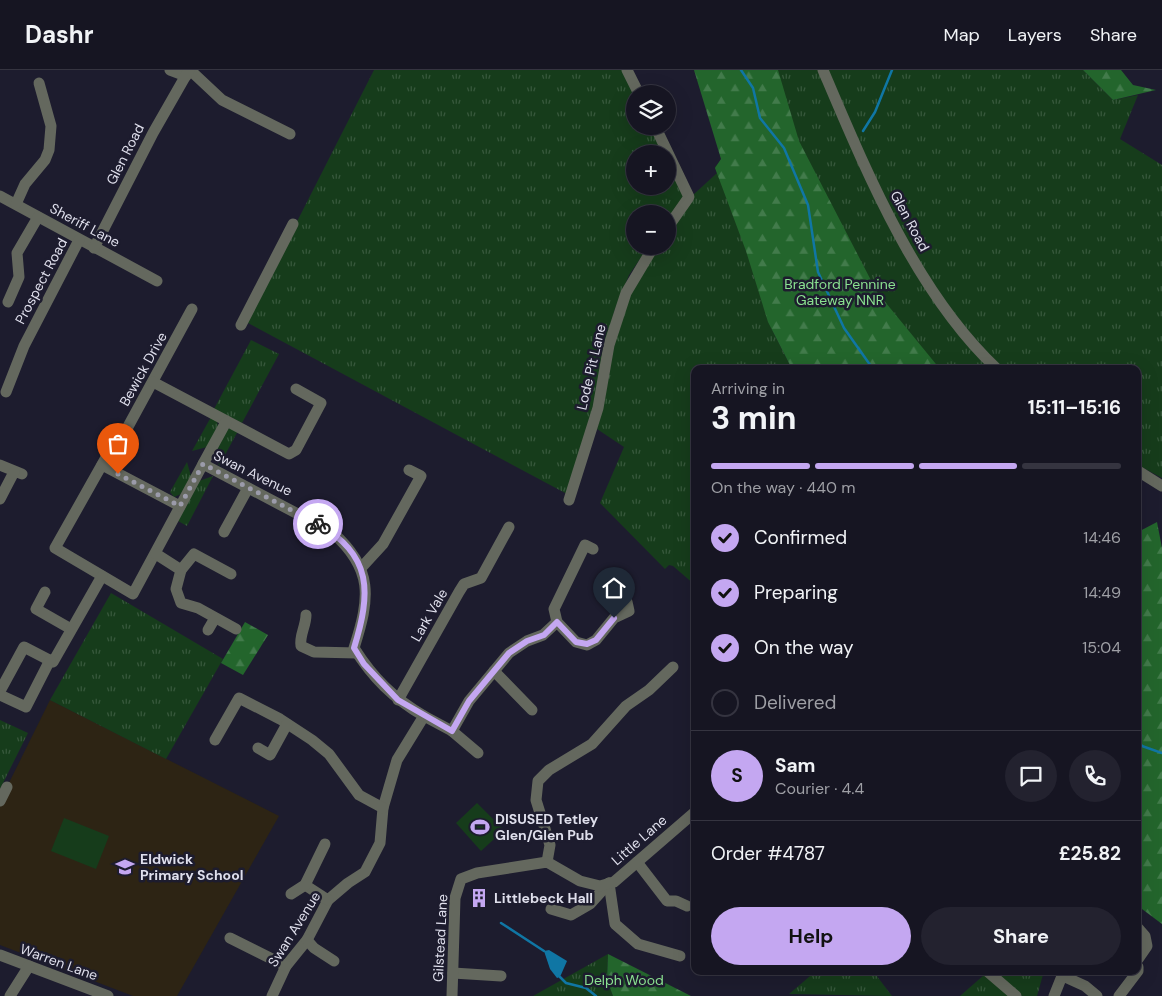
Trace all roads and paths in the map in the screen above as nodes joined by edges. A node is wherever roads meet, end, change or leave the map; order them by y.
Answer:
1 (170, 70) edge
2 (627, 70) edge
3 (824, 70) edge
4 (189, 72) edge
5 (39, 83) dead end
6 (634, 85) edge
7 (290, 134) dead end
8 (659, 135) edge
9 (0, 196) edge
10 (16, 204) junction
11 (676, 216) edge
12 (38, 217) junction
13 (293, 224) dead end
14 (79, 240) junction
15 (94, 248) junction
16 (649, 255) edge
17 (157, 281) dead end
18 (8, 302) dead end
19 (192, 309) dead end
20 (240, 325) dead end
21 (993, 365) edge
22 (154, 382) junction
23 (296, 390) dead end
24 (6, 392) dead end
25 (226, 422) junction
26 (203, 464) junction
27 (0, 465) edge
28 (102, 466) junction
29 (409, 470) dead end
30 (1141, 473) edge
31 (1162, 486) edge
32 (248, 488) junction
33 (0, 499) edge
34 (569, 500) dead end
35 (180, 506) junction
36 (509, 527) dead end
37 (224, 532) dead end
38 (593, 549) dead end
39 (156, 554) junction
40 (361, 568) junction
41 (182, 570) junction
42 (231, 574) dead end
43 (102, 576) junction
44 (45, 592) dead end
45 (631, 608) dead end
46 (306, 615) dead end
47 (215, 618) junction
48 (557, 622) junction
49 (71, 629) junction
50 (236, 629) dead end
51 (208, 630) dead end
52 (357, 653) junction
53 (50, 660) junction
54 (673, 667) dead end
55 (494, 671) junction
56 (0, 691) edge
57 (0, 695) edge
58 (398, 700) junction
59 (532, 710) dead end
60 (424, 716) junction
61 (287, 724) junction
62 (452, 731) junction
63 (215, 740) dead end
64 (258, 748) dead end
65 (478, 753) dead end
66 (7, 787) dead end
67 (0, 800) edge
68 (383, 808) junction
69 (691, 815) edge
70 (325, 844) dead end
71 (547, 862) junction
72 (637, 862) junction
73 (604, 884) junction
74 (305, 885) junction
75 (291, 894) dead end
76 (328, 900) junction
77 (687, 906) dead end
78 (551, 909) dead end
79 (1141, 931) edge
80 (230, 938) dead end
81 (307, 940) junction
82 (1141, 955) edge
83 (0, 956) edge
84 (680, 956) dead end
85 (334, 961) dead end
86 (29, 966) junction
87 (286, 966) junction
88 (453, 973) junction
89 (992, 975) edge
90 (1064, 975) edge
91 (1066, 975) edge
92 (1135, 975) edge
93 (501, 976) dead end
94 (10, 996) edge
95 (108, 996) edge
96 (272, 996) edge
97 (452, 996) edge
98 (1016, 996) edge
99 (1054, 996) edge
100 (1097, 996) edge
101 (1119, 996) edge

1 - 4 street
2 - 6 street
3 - 21 street, Glen Road
4 - 7 street
4 - 15 street, Glen Road
5 - 10 street
8 - 11 street
9 - 10 street, Sheriff Lane
10 - 12 street, Sheriff Lane
12 - 14 street, Sheriff Lane
12 - 18 street
13 - 20 street
14 - 15 street, Sheriff Lane
14 - 24 street, Prospect Road
15 - 17 street, Sheriff Lane
16 - 34 street, Lode Pit Lane
19 - 22 street, Bewick Drive
22 - 25 street
22 - 28 street, Bewick Drive
23 - 25 street
25 - 26 street
26 - 32 street, Swan Avenue
26 - 35 street, Swan Avenue
27 - 33 street
28 - 35 street
28 - 43 street, Bewick Drive
29 - 40 street
30 - 31 street
32 - 37 street
32 - 40 street, Swan Avenue
35 - 39 street, Swan Avenue
36 - 58 street, Lark Vale
38 - 48 street
39 - 41 street
39 - 43 street, Swan Avenue
40 - 52 street, Swan Avenue
41 - 42 street
41 - 47 street
43 - 49 street
44 - 49 street
45 - 48 street
46 - 52 street
47 - 50 street
47 - 51 street
48 - 55 street
49 - 53 street
52 - 58 street
53 - 56 street
53 - 57 street
54 - 71 street
55 - 59 street
55 - 62 street
58 - 60 street
60 - 62 street
60 - 68 street, Swan Avenue
61 - 63 street
61 - 64 street
61 - 68 street
62 - 65 street
66 - 67 street
68 - 76 street, Swan Avenue
69 - 72 street, Little Lane
70 - 74 street
71 - 73 street
71 - 88 street, Gilstead Lane
72 - 73 street, Little Lane
72 - 77 street
73 - 78 street, Little Lane
73 - 84 street
74 - 75 street
74 - 76 street
76 - 81 street, Swan Avenue
79 - 82 street
80 - 87 street
81 - 85 street
81 - 87 street, Swan Avenue
83 - 86 street, Warren Lane
86 - 94 street
86 - 95 street, Warren Lane
87 - 96 street, Swan Avenue
88 - 93 street
88 - 97 street, Gilstead Lane
89 - 98 street
90 - 99 street
91 - 100 street
92 - 101 street

